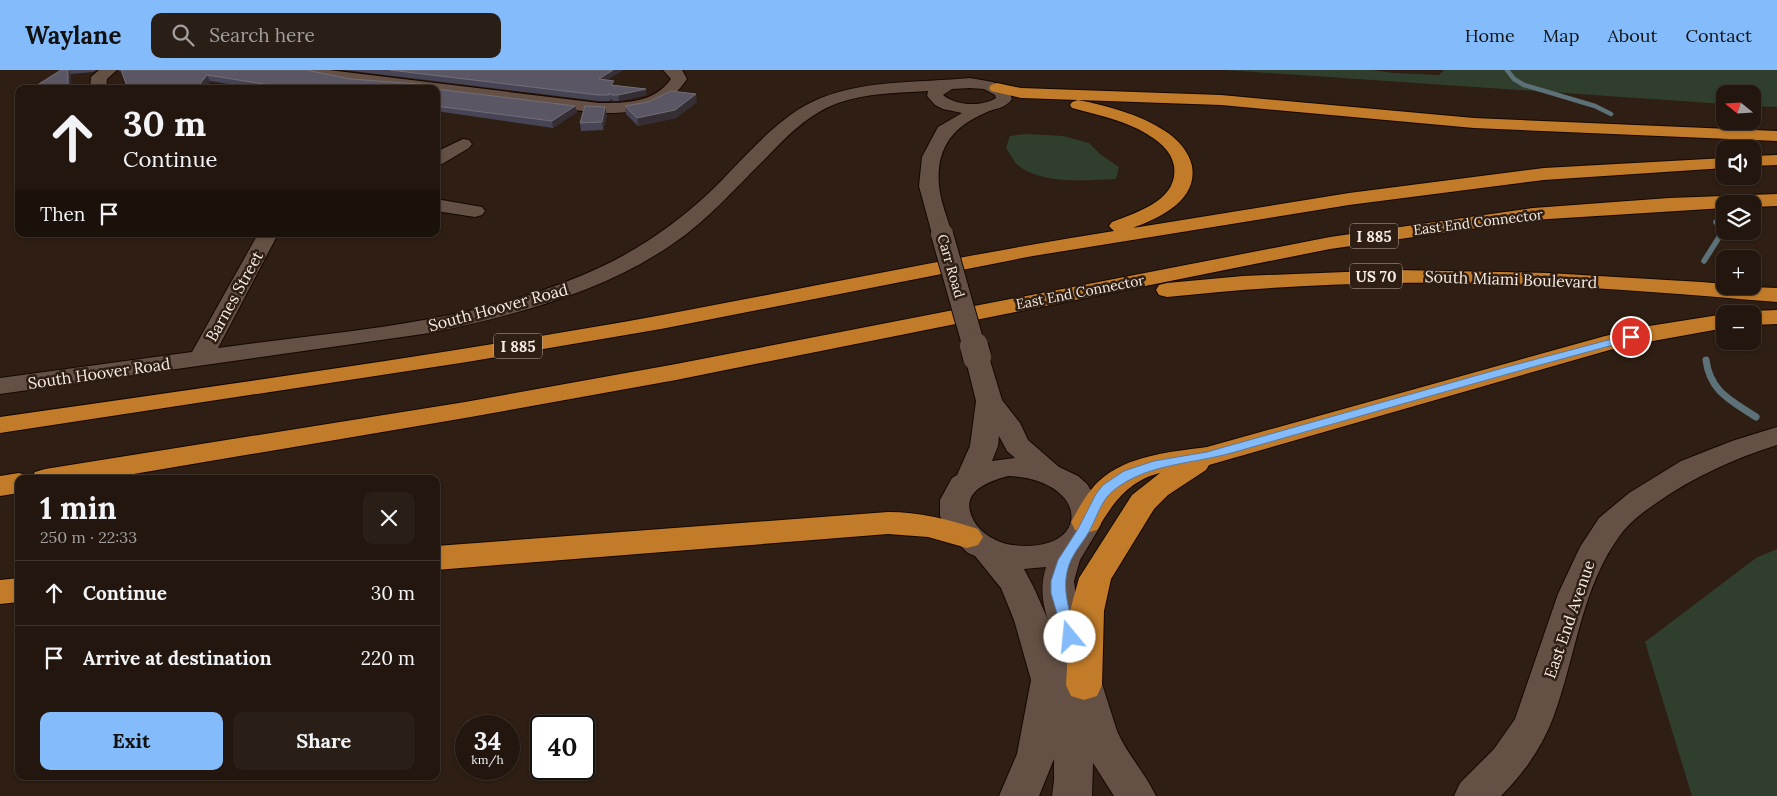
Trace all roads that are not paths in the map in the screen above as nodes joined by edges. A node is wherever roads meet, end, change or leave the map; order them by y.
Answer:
1 (109, 70) edge
2 (309, 70) edge
3 (378, 70) edge
4 (672, 70) edge
5 (360, 79) junction
6 (992, 84) edge
7 (99, 85) edge
8 (407, 85) edge
9 (440, 89) edge
10 (945, 93) junction
11 (981, 108) junction
12 (944, 131) junction
13 (1777, 136) edge
14 (463, 144) dead end
15 (440, 158) edge
16 (1777, 160) edge
17 (1761, 162) edge
18 (1716, 164) edge
19 (1761, 164) edge
20 (1777, 165) edge
21 (1777, 200) edge
22 (440, 206) edge
23 (475, 211) dead end
24 (266, 237) edge
25 (1033, 250) junction
26 (1777, 295) edge
27 (977, 313) junction
28 (1777, 317) edge
29 (1761, 318) edge
30 (1716, 322) edge
31 (200, 359) junction
32 (0, 386) edge
33 (989, 401) junction
34 (0, 425) edge
35 (1777, 436) edge
36 (1208, 456) junction
37 (1051, 474) junction
38 (69, 475) edge
39 (970, 479) junction
40 (15, 484) edge
41 (0, 486) edge
42 (1080, 533) junction
43 (976, 543) junction
44 (440, 558) edge
45 (15, 590) edge
46 (0, 592) edge
47 (1048, 679) junction
48 (1084, 685) junction
49 (1019, 796) edge
50 (1072, 796) edge
51 (1136, 796) edge
52 (1474, 796) edge

1 - 7 street
2 - 5 street
3 - 5 street
4 - 9 street
5 - 8 street
6 - 10 street
6 - 11 street
6 - 13 highway
6 - 25 highway
10 - 11 street
10 - 12 street, Carr Road
10 - 31 street, South Hoover Road
11 - 12 street
12 - 33 street, Carr Road, bridge
14 - 15 street
16 - 17 highway
18 - 25 highway, I 885
19 - 20 highway
21 - 27 highway, East End Connector / I 885
22 - 23 street
24 - 31 street, Barnes Street
25 - 34 highway, I 885
26 - 27 highway, South Miami Boulevard / US 70
27 - 38 highway, I 885
28 - 29 highway
30 - 36 highway
31 - 32 street, South Hoover Road
33 - 37 street, Carr Road
33 - 39 street, Carr Road
35 - 52 street, East End Avenue
36 - 42 highway
36 - 48 highway
37 - 39 street
37 - 42 street
39 - 43 street
40 - 41 highway
42 - 43 street
42 - 48 street
43 - 44 highway
43 - 47 street
45 - 46 highway
47 - 49 street
47 - 50 street
48 - 51 street

